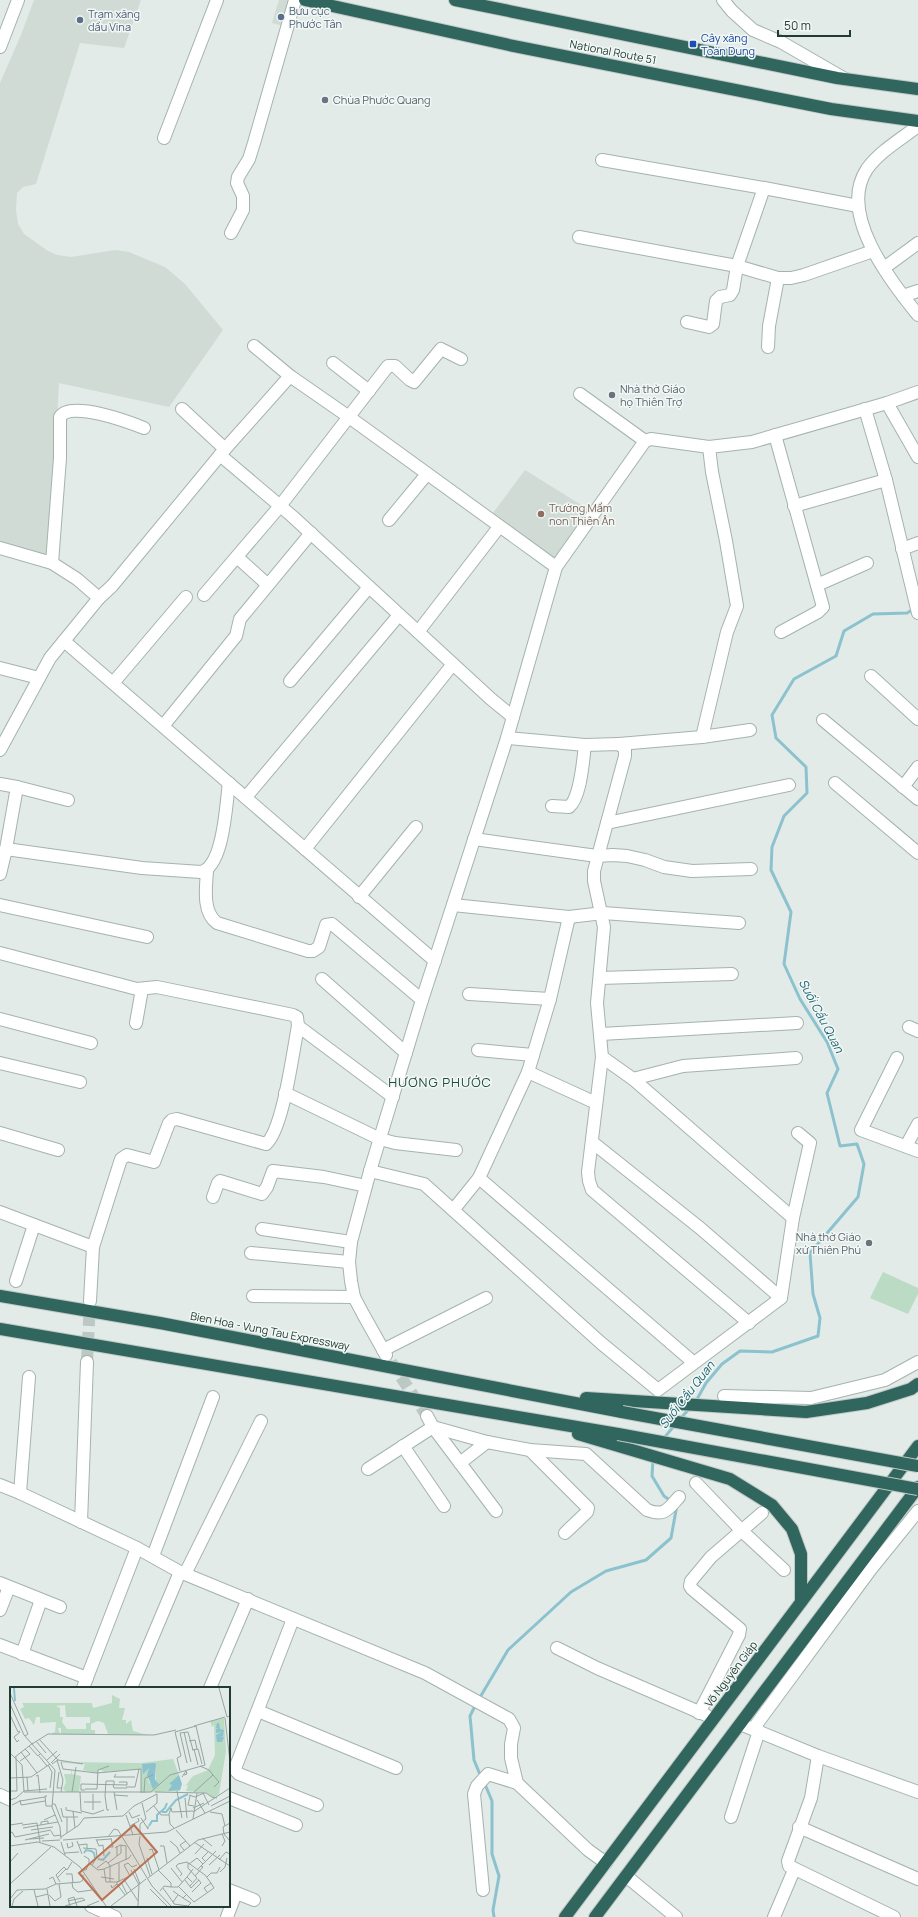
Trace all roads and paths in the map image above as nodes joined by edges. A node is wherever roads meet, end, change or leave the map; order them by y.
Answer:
1 (18, 0) edge
2 (217, 0) edge
3 (295, 0) edge
4 (306, 0) edge
5 (455, 0) edge
6 (723, 0) edge
7 (0, 47) edge
8 (845, 79) junction
9 (918, 89) edge
10 (918, 121) edge
11 (918, 126) edge
12 (164, 138) dead end
13 (602, 160) dead end
14 (764, 188) junction
15 (858, 206) junction
16 (231, 233) dead end
17 (579, 237) dead end
18 (918, 242) edge
19 (873, 251) junction
20 (737, 266) junction
21 (884, 268) junction
22 (778, 278) junction
23 (918, 291) edge
24 (903, 296) junction
25 (918, 315) edge
26 (687, 322) dead end
27 (254, 346) dead end
28 (768, 347) dead end
29 (461, 359) dead end
30 (334, 363) dead end
31 (290, 376) junction
32 (370, 391) junction
33 (918, 392) edge
34 (580, 394) dead end
35 (887, 403) junction
36 (865, 409) junction
37 (182, 410) dead end
38 (349, 417) junction
39 (144, 428) dead end
40 (775, 435) junction
41 (646, 441) junction
42 (709, 447) junction
43 (223, 452) junction
44 (918, 457) edge
45 (427, 474) junction
46 (886, 480) junction
47 (280, 506) junction
48 (794, 506) junction
49 (389, 520) dead end
50 (499, 527) junction
51 (311, 533) junction
52 (918, 543) edge
53 (0, 548) edge
54 (902, 549) junction
55 (236, 557) junction
56 (52, 563) junction
57 (868, 563) dead end
58 (556, 567) junction
59 (268, 585) junction
60 (818, 585) junction
61 (369, 587) junction
62 (204, 595) dead end
63 (186, 597) dead end
64 (99, 598) junction
65 (917, 608) edge
66 (399, 615) junction
67 (418, 632) junction
68 (781, 632) dead end
69 (64, 641) junction
70 (453, 664) junction
71 (0, 668) edge
72 (871, 676) dead end
73 (39, 678) junction
74 (290, 681) dead end
75 (113, 683) junction
76 (513, 717) junction
77 (918, 719) edge
78 (822, 720) dead end
79 (163, 726) junction
80 (750, 730) dead end
81 (702, 737) junction
82 (507, 738) junction
83 (619, 744) junction
84 (585, 745) junction
85 (0, 748) edge
86 (918, 767) edge
87 (229, 782) junction
88 (835, 783) dead end
89 (0, 784) edge
90 (789, 785) dead end
91 (903, 787) junction
92 (16, 788) junction
93 (246, 797) junction
94 (918, 799) edge
95 (68, 800) dead end
96 (552, 806) dead end
97 (607, 823) junction
98 (416, 827) dead end
99 (474, 839) junction
100 (6, 849) junction
101 (305, 849) junction
102 (918, 853) edge
103 (597, 856) junction
104 (752, 869) dead end
105 (207, 871) junction
106 (0, 874) edge
107 (359, 896) junction
108 (0, 905) edge
109 (454, 905) junction
110 (603, 913) junction
111 (569, 917) junction
112 (739, 923) dead end
113 (147, 937) dead end
114 (0, 953) edge
115 (435, 960) junction
116 (732, 974) dead end
117 (322, 978) dead end
118 (600, 978) junction
119 (142, 989) junction
120 (470, 994) dead end
121 (550, 999) junction
122 (422, 1000) junction
123 (0, 1019) edge
124 (136, 1023) dead end
125 (797, 1024) dead end
126 (298, 1026) junction
127 (601, 1034) junction
128 (91, 1043) dead end
129 (478, 1050) dead end
130 (406, 1053) junction
131 (533, 1055) junction
132 (602, 1057) junction
133 (796, 1058) dead end
134 (897, 1058) dead end
135 (0, 1063) edge
136 (528, 1072) junction
137 (633, 1080) junction
138 (80, 1082) dead end
139 (285, 1093) junction
140 (393, 1097) junction
141 (596, 1103) junction
142 (918, 1124) edge
143 (0, 1133) edge
144 (798, 1133) dead end
145 (380, 1139) junction
146 (592, 1142) junction
147 (906, 1146) junction
148 (58, 1150) dead end
149 (456, 1150) dead end
150 (918, 1152) edge
151 (370, 1171) junction
152 (479, 1178) junction
153 (366, 1186) junction
154 (213, 1197) dead end
155 (454, 1209) junction
156 (0, 1212) edge
157 (793, 1218) junction
158 (34, 1225) junction
159 (262, 1229) dead end
160 (351, 1242) junction
161 (92, 1247) junction
162 (251, 1253) dead end
163 (349, 1262) junction
164 (16, 1280) dead end
165 (0, 1296) edge
166 (253, 1296) dead end
167 (354, 1297) junction
168 (486, 1298) dead end
169 (781, 1298) junction
170 (90, 1301) tunnel mouth
171 (750, 1323) junction
172 (0, 1329) edge
173 (87, 1362) tunnel mouth
174 (693, 1362) junction
175 (918, 1362) edge
176 (29, 1377) dead end
177 (918, 1384) edge
178 (534, 1394) junction
179 (724, 1396) dead end
180 (213, 1397) dead end
181 (427, 1416) tunnel mouth
182 (529, 1419) junction
183 (261, 1421) dead end
184 (433, 1427) junction
185 (488, 1442) junction
186 (403, 1446) junction
187 (918, 1446) edge
188 (530, 1450) junction
189 (460, 1463) junction
190 (918, 1466) edge
191 (368, 1468) dead end
192 (696, 1483) dead end
193 (0, 1485) edge
194 (918, 1488) edge
195 (20, 1493) junction
196 (679, 1497) dead end
197 (444, 1506) dead end
198 (496, 1511) dead end
199 (918, 1511) edge
200 (762, 1513) dead end
201 (81, 1522) junction
202 (742, 1531) junction
203 (565, 1533) dead end
204 (137, 1548) junction
205 (153, 1556) junction
206 (784, 1570) dead end
207 (182, 1573) junction
208 (4, 1585) edge
209 (41, 1600) junction
210 (248, 1600) junction
211 (800, 1602) junction
212 (60, 1607) dead end
213 (0, 1610) edge
214 (293, 1619) junction
215 (0, 1645) edge
216 (557, 1648) dead end
217 (22, 1654) junction
218 (85, 1683) edge
219 (131, 1687) edge
220 (210, 1687) edge
221 (258, 1711) junction
222 (699, 1713) junction
223 (714, 1718) junction
224 (740, 1724) junction
225 (756, 1730) junction
226 (818, 1756) junction
227 (396, 1768) dead end
228 (517, 1783) junction
229 (918, 1792) edge
230 (0, 1795) edge
231 (230, 1798) edge
232 (10, 1800) edge
233 (317, 1805) dead end
234 (731, 1816) dead end
235 (296, 1824) dead end
236 (799, 1827) junction
237 (606, 1863) junction
238 (794, 1870) junction
239 (626, 1876) junction
240 (918, 1879) edge
241 (483, 1890) dead end
242 (233, 1892) edge
243 (254, 1900) dead end
244 (230, 1904) edge
245 (229, 1907) edge
246 (92, 1910) edge
247 (115, 1917) edge
248 (227, 1917) edge
249 (565, 1917) edge
250 (595, 1917) edge
251 (676, 1917) edge
252 (774, 1917) edge
253 (894, 1917) edge

1 - 7 street
2 - 12 street
3 - 16 street
4 - 10 highway, National Route 51
5 - 8 highway, National Route 51
6 - 8 street
8 - 9 highway, National Route 51
11 - 15 street
13 - 14 street
14 - 15 street
14 - 20 street
15 - 19 street
17 - 20 street
18 - 21 street
19 - 21 street
19 - 22 street
20 - 22 street
20 - 26 street
21 - 24 street
22 - 28 street
23 - 24 street
24 - 25 street
27 - 31 street
29 - 32 street
30 - 32 street
31 - 38 street
31 - 43 street
32 - 38 street
33 - 35 street
34 - 41 street
35 - 36 street
35 - 44 street
36 - 40 street
36 - 46 street
37 - 43 street
38 - 45 street
38 - 47 street
39 - 56 street
40 - 42 street
40 - 48 street
41 - 42 street
41 - 58 street
42 - 81 street
43 - 47 street
43 - 64 street
45 - 49 street
45 - 50 street
46 - 48 street
46 - 54 street
47 - 51 street
47 - 55 street
48 - 60 street
50 - 58 street
50 - 67 street
51 - 59 street
51 - 61 street
52 - 54 street
53 - 56 street
54 - 65 street
55 - 59 street
55 - 62 street
56 - 64 street
57 - 60 street
58 - 76 street
59 - 79 street
60 - 68 street
61 - 66 street
61 - 74 street
63 - 75 street
64 - 69 street
66 - 67 street
66 - 93 street
67 - 70 street
69 - 73 street
69 - 75 street
70 - 76 street
70 - 101 street
71 - 73 street
72 - 77 street
73 - 85 street
75 - 79 street
76 - 82 street
78 - 91 street
79 - 87 street
80 - 81 street
81 - 83 street
82 - 84 street
82 - 99 street
83 - 84 street
83 - 97 street
84 - 96 street
86 - 91 street
87 - 93 street
87 - 105 street
88 - 102 street
89 - 92 street
90 - 97 street
91 - 94 street
92 - 95 street
92 - 100 street
93 - 101 street
97 - 103 street
98 - 107 street
99 - 103 street
99 - 109 street
100 - 105 street
100 - 106 street
101 - 107 street
103 - 104 street
103 - 110 street
105 - 122 street
107 - 115 street
108 - 113 street
109 - 111 street
109 - 115 street
110 - 111 street
110 - 112 street
110 - 118 street
111 - 121 street
114 - 119 street
115 - 122 street
116 - 118 street
117 - 130 street
118 - 127 street
119 - 124 street
119 - 126 street
120 - 121 street
121 - 131 street
122 - 130 street
123 - 128 street
125 - 127 street
126 - 139 street
126 - 140 street
127 - 132 street
129 - 131 street
130 - 140 street
131 - 136 street
132 - 137 street
132 - 141 street
133 - 137 street
134 - 147 street
135 - 138 street
136 - 141 street
136 - 152 street
137 - 157 street
139 - 145 street
139 - 161 street
140 - 145 street
141 - 146 street
142 - 147 street
143 - 148 street
144 - 157 street
145 - 149 street
145 - 151 street
146 - 169 street
146 - 171 street
147 - 150 street
151 - 153 street
151 - 155 street
152 - 155 street
152 - 174 street
153 - 154 street
153 - 160 street
155 - 174 street
156 - 158 street
157 - 169 street
158 - 161 street
158 - 164 street
159 - 160 street
160 - 163 street
161 - 170 street
162 - 163 street
163 - 167 street
165 - 178 highway, Bien Hoa - Vung Tau Expressway
166 - 167 street
167 - 168 street
169 - 171 street
171 - 174 street
172 - 182 highway
173 - 201 street
175 - 179 street
176 - 195 street
177 - 178 highway
178 - 190 highway, bridge
180 - 205 street
181 - 184 street
182 - 194 highway, bridge
182 - 211 highway
183 - 207 street
184 - 185 street
184 - 186 street
184 - 189 street
185 - 188 street
185 - 189 street
186 - 191 street
186 - 197 street
187 - 211 highway, Võ Nguyên Giáp
188 - 196 street
188 - 203 street
189 - 198 street
192 - 202 street
193 - 195 street
194 - 224 highway
195 - 201 street
199 - 225 street
200 - 202 street
201 - 204 street
202 - 206 street
202 - 222 street
204 - 205 street
204 - 218 street
205 - 207 street
207 - 210 street
207 - 219 street
208 - 209 street
208 - 213 street
209 - 212 street
209 - 217 street
210 - 214 street
210 - 220 street
211 - 223 highway, Võ Nguyên Giáp
214 - 221 street
214 - 228 street
215 - 217 street
216 - 222 street
217 - 218 street
221 - 227 street
221 - 233 street
222 - 223 street
223 - 237 highway, Võ Nguyên Giáp
224 - 225 street
224 - 239 highway
225 - 226 street
225 - 234 street
226 - 229 street
226 - 236 street
228 - 237 street
228 - 241 street
230 - 232 street
231 - 235 street
236 - 238 street
236 - 240 street
237 - 249 highway, Võ Nguyên Giáp
238 - 252 street
238 - 253 street
239 - 250 highway
239 - 251 street
242 - 243 street
242 - 244 street
245 - 248 street
246 - 247 street

